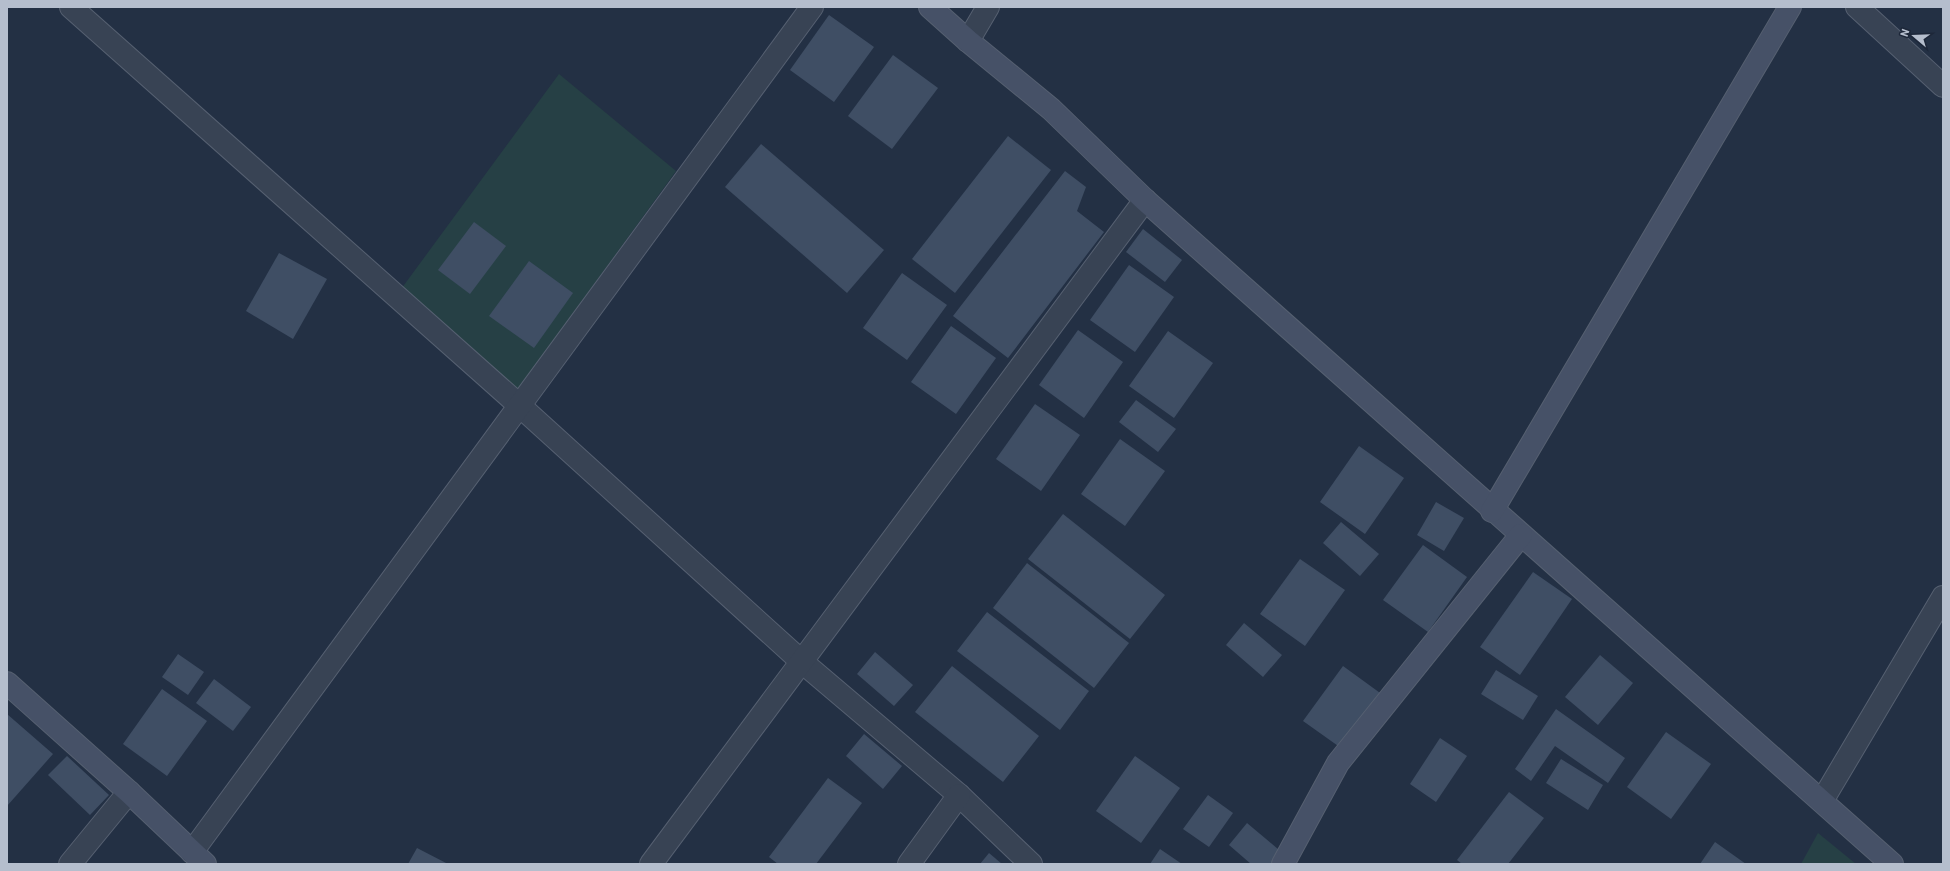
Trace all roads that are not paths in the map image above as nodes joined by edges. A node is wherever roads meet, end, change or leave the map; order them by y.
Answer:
1 (71, 7) edge
2 (812, 7) edge
3 (930, 7) edge
4 (988, 7) edge
5 (1790, 7) edge
6 (1858, 7) edge
7 (968, 41) junction
8 (1943, 86) edge
9 (1145, 200) junction
10 (520, 406) junction
11 (1492, 510) junction
12 (1521, 535) junction
13 (1943, 597) edge
14 (801, 661) junction
15 (7, 683) edge
16 (130, 792) junction
17 (959, 795) junction
18 (1822, 802) junction
19 (198, 858) edge
20 (70, 864) edge
21 (651, 864) edge
22 (910, 864) edge
23 (1031, 864) edge
24 (1283, 864) edge
25 (1892, 864) edge

1 - 10 street
2 - 10 street
3 - 7 street
4 - 7 street
5 - 11 street
6 - 8 street
7 - 9 street
9 - 11 street
9 - 14 street
10 - 14 street
10 - 19 street
11 - 12 street
12 - 18 street
12 - 24 street
13 - 18 street
14 - 17 street
14 - 21 street
15 - 16 street
16 - 19 street
16 - 20 street
17 - 22 street
17 - 23 street
18 - 25 street

